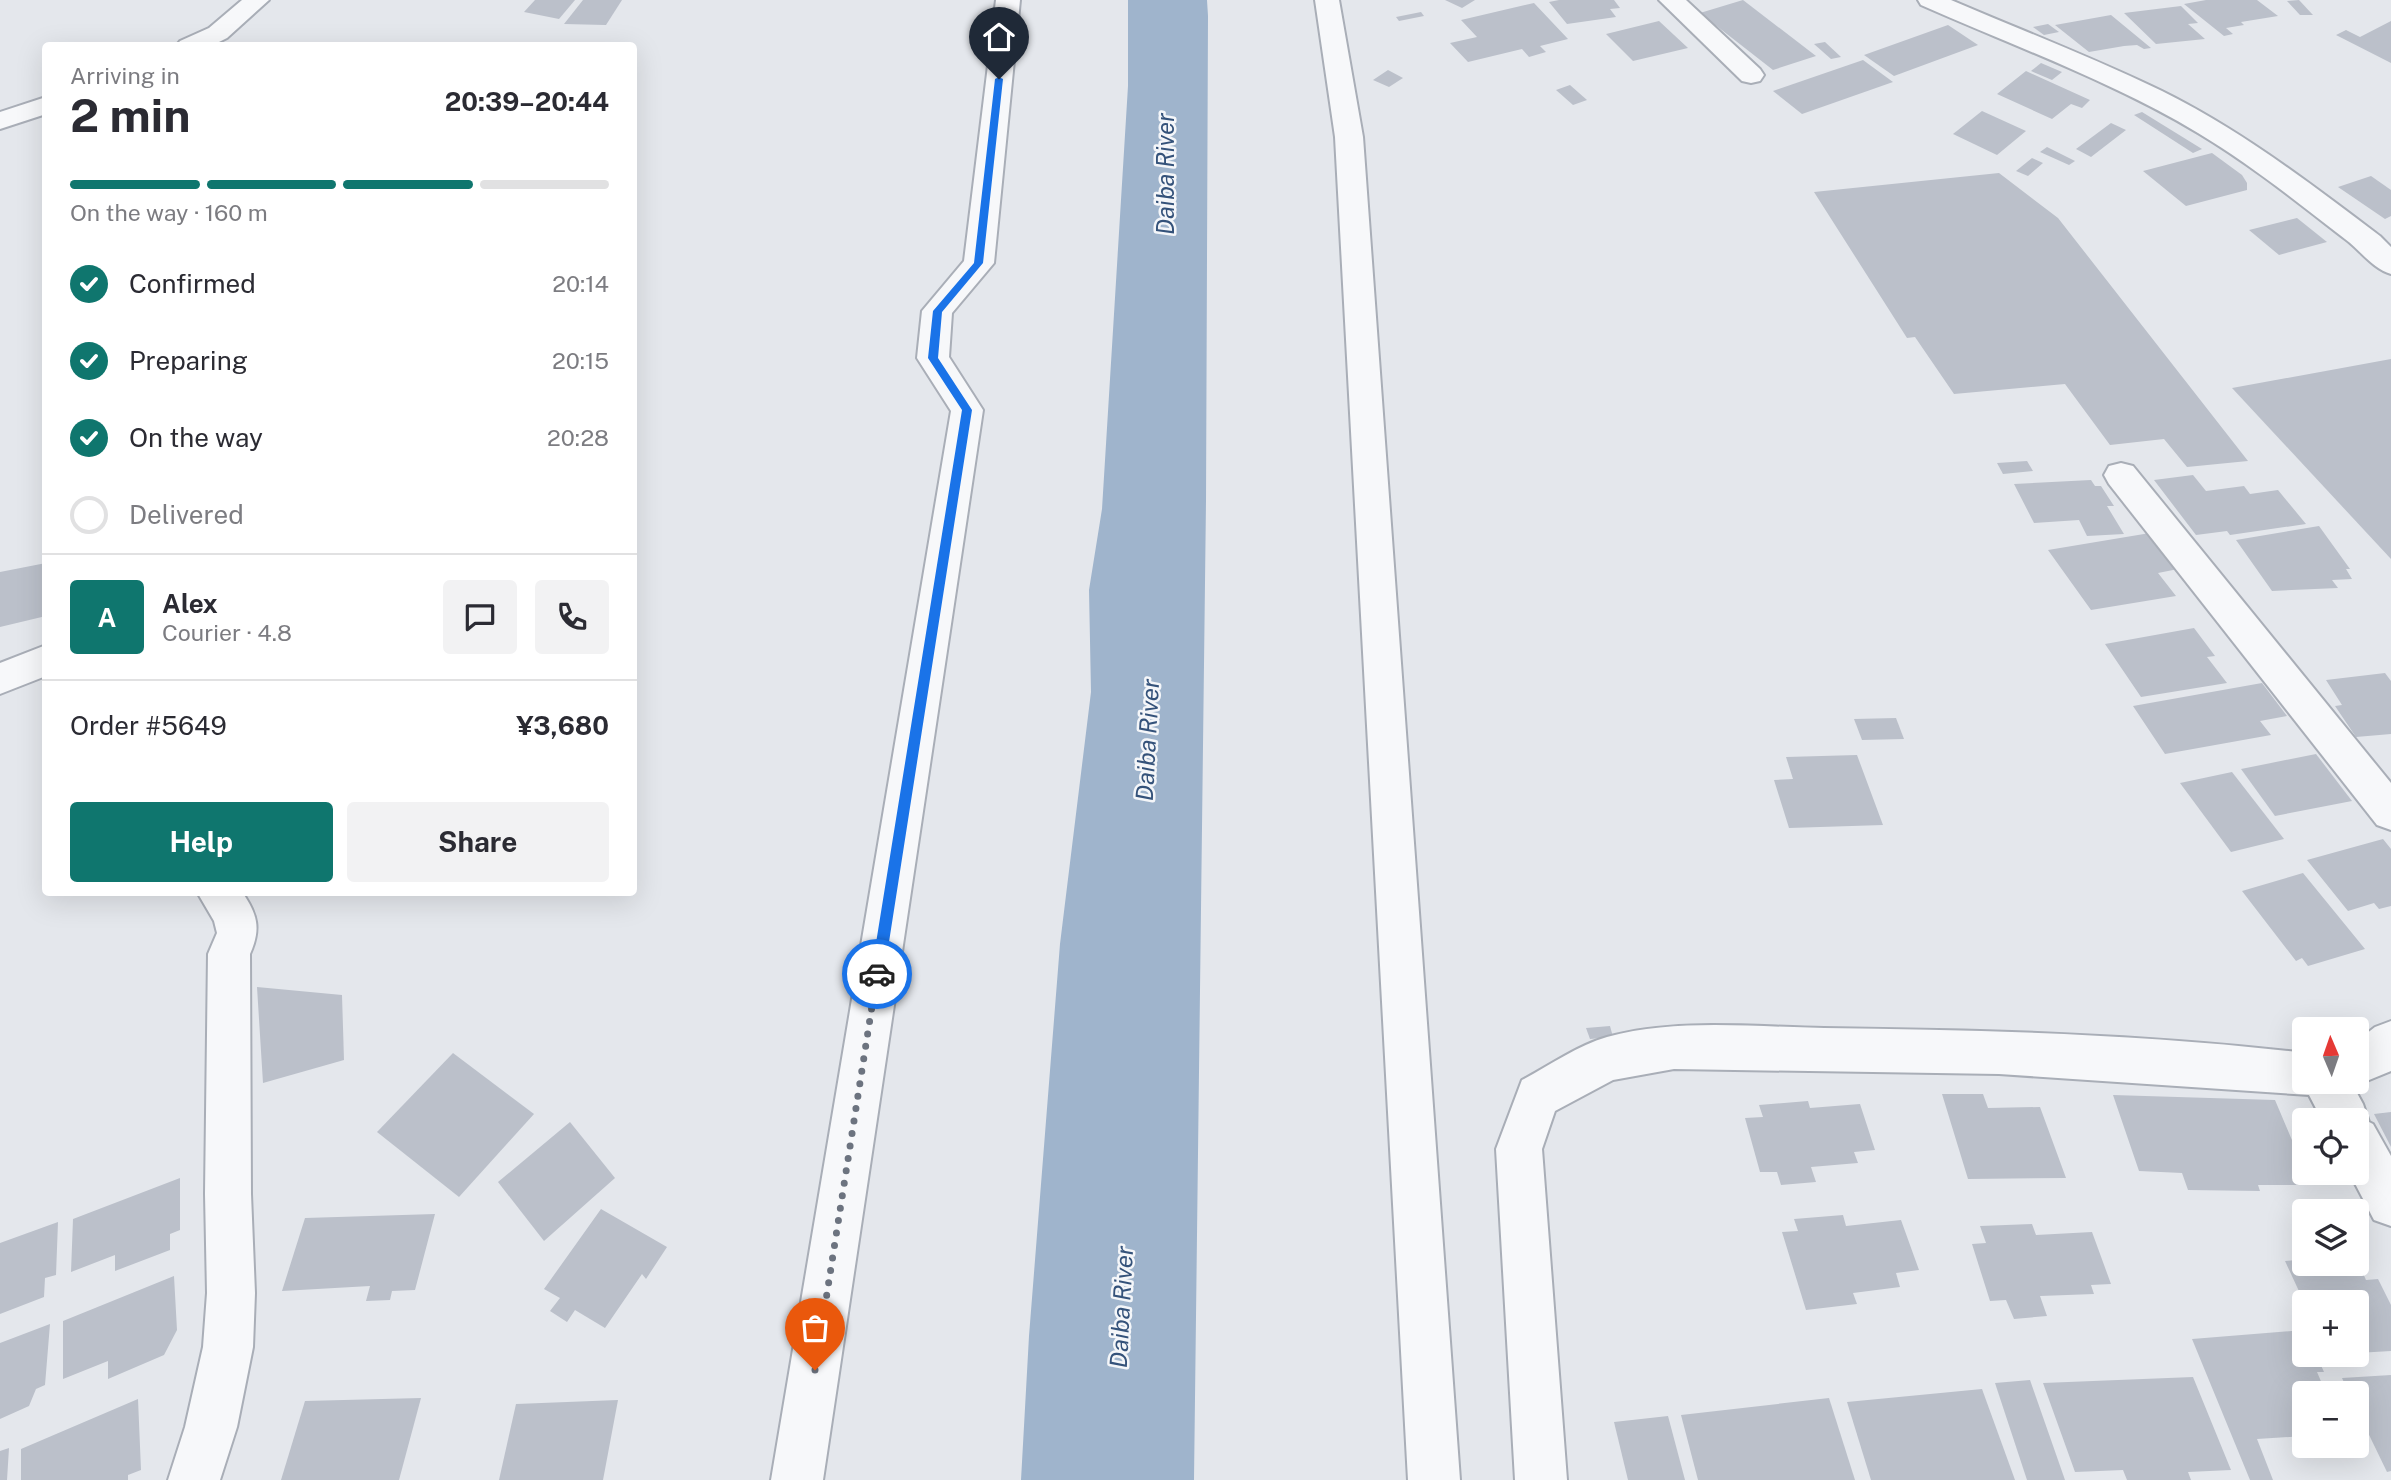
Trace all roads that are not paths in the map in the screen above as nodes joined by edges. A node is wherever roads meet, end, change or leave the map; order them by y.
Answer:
1 (257, 0) edge
2 (1008, 0) edge
3 (1327, 0) edge
4 (1671, 0) edge
5 (1930, 0) edge
6 (218, 39) edge
7 (1751, 75) dead end
8 (42, 106) edge
9 (0, 121) edge
10 (2391, 264) edge
11 (2121, 475) dead end
12 (42, 662) edge
13 (0, 679) edge
14 (2391, 813) edge
15 (220, 896) edge
16 (2391, 1042) edge
17 (2370, 1058) edge
18 (2292, 1073) edge
19 (2369, 1162) edge
20 (2391, 1203) edge
21 (194, 1480) edge
22 (797, 1480) edge
23 (1434, 1480) edge
24 (1542, 1480) edge

1 - 6 street
2 - 22 street
3 - 23 street
4 - 7 street
5 - 10 street
8 - 9 street
11 - 14 street
12 - 13 street
15 - 21 street
16 - 17 street
18 - 24 street
19 - 20 street

